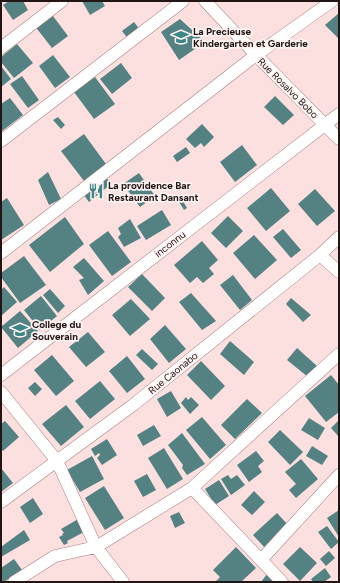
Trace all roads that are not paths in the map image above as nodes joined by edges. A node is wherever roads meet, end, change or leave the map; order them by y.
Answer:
1 (62, 1) edge
2 (183, 1) edge
3 (205, 1) edge
4 (332, 1) edge
5 (1, 48) edge
6 (256, 55) junction
7 (339, 114) edge
8 (325, 124) junction
9 (339, 139) edge
10 (1, 141) edge
11 (339, 237) edge
12 (1, 253) edge
13 (320, 255) junction
14 (339, 272) edge
15 (339, 354) edge
16 (1, 375) edge
17 (1, 392) edge
18 (57, 461) junction
19 (339, 475) edge
20 (192, 488) junction
21 (1, 502) edge
22 (96, 547) junction
23 (261, 560) junction
24 (14, 582) edge
25 (123, 582) edge
26 (282, 582) edge

1 - 5 street
2 - 10 street
3 - 6 street, Rue Rosalvo Bobo
4 - 6 street
6 - 8 street, Rue Rosalvo Bobo
6 - 12 street
7 - 8 street, inconnu
8 - 9 street, Rue Rosalvo Bobo
8 - 16 street, inconnu
11 - 13 street, Rue Caonabo
13 - 14 street
13 - 18 street, Rue Caonabo
15 - 20 street
17 - 18 street
18 - 21 street, Rue Caonabo
18 - 22 street
19 - 23 street
20 - 22 street
20 - 23 street
22 - 24 street
22 - 25 street
23 - 26 street

